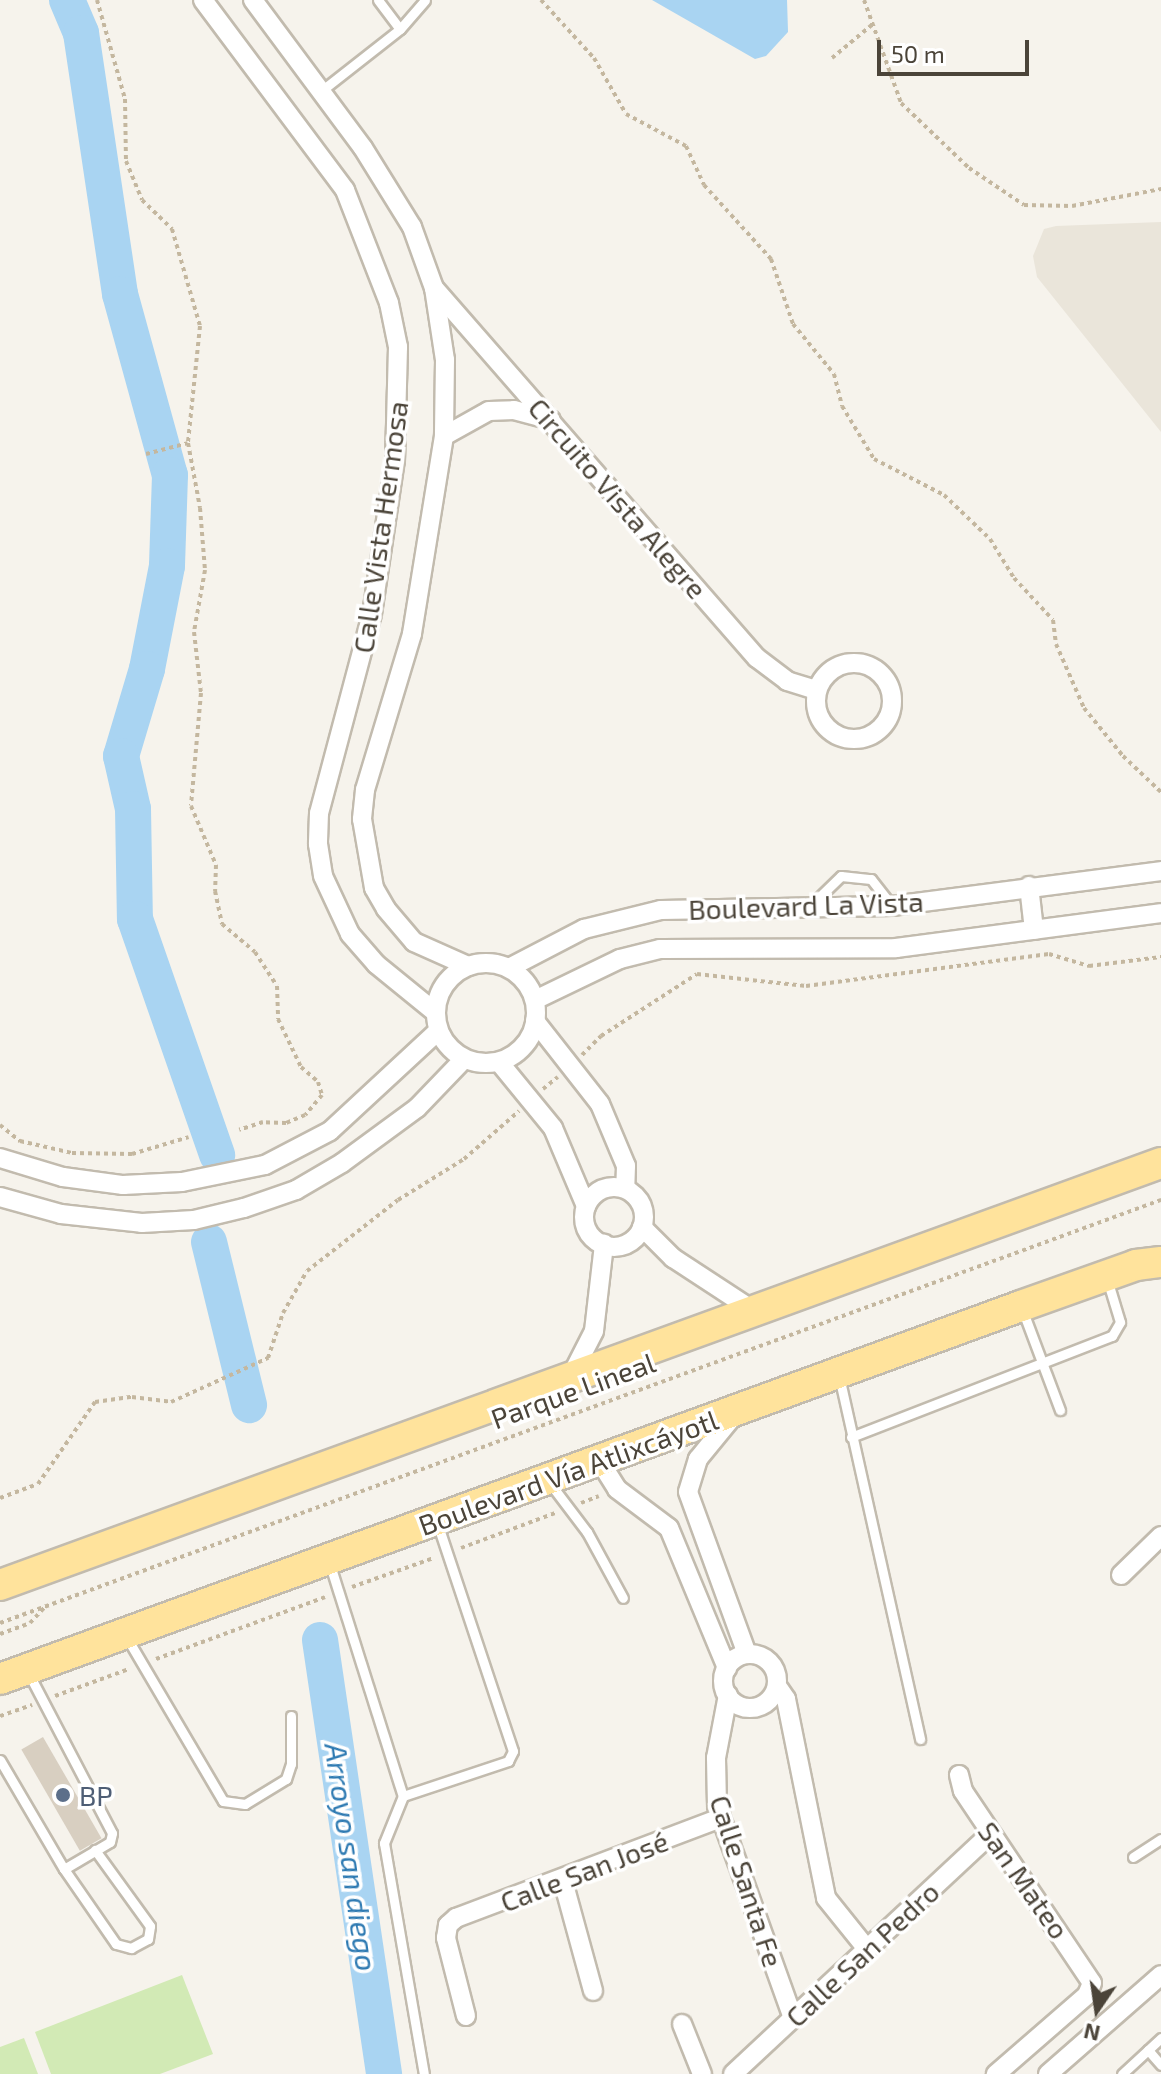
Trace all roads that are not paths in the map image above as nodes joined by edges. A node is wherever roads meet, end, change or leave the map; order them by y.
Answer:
1 (203, 0) edge
2 (253, 0) edge
3 (378, 0) edge
4 (425, 0) edge
5 (400, 29) junction
6 (321, 91) junction
7 (434, 288) junction
8 (551, 420) junction
9 (444, 436) junction
10 (816, 690) junction
11 (1161, 871) edge
12 (1029, 886) junction
13 (892, 906) junction
14 (809, 907) junction
15 (1161, 913) edge
16 (1034, 930) junction
17 (468, 966) junction
18 (509, 968) junction
19 (535, 1000) junction
20 (435, 1012) junction
21 (535, 1021) junction
22 (438, 1031) junction
23 (464, 1059) junction
24 (499, 1062) junction
25 (1161, 1150) edge
26 (0, 1158) edge
27 (1148, 1168) edge
28 (625, 1189) junction
29 (0, 1197) edge
30 (586, 1206) junction
31 (642, 1227) junction
32 (604, 1244) junction
33 (1161, 1248) edge
34 (1148, 1263) edge
35 (1106, 1276) junction
36 (1021, 1306) junction
37 (754, 1311) junction
38 (1043, 1361) junction
39 (838, 1373) junction
40 (570, 1378) junction
41 (738, 1409) junction
42 (1060, 1410) dead end
43 (851, 1437) junction
44 (599, 1460) junction
45 (547, 1479) junction
46 (436, 1520) junction
47 (1161, 1536) edge
48 (328, 1560) junction
49 (1121, 1575) dead end
50 (0, 1585) edge
51 (623, 1598) dead end
52 (125, 1634) junction
53 (747, 1654) junction
54 (727, 1668) junction
55 (14, 1674) edge
56 (777, 1686) junction
57 (728, 1695) junction
58 (291, 1716) dead end
59 (920, 1739) dead end
60 (0, 1760) edge
61 (959, 1775) dead end
62 (403, 1796) junction
63 (721, 1818) junction
64 (991, 1833) junction
65 (1161, 1839) edge
66 (95, 1850) junction
67 (1133, 1857) dead end
68 (64, 1869) junction
69 (563, 1881) junction
70 (867, 1949) junction
71 (1161, 1975) edge
72 (593, 1991) dead end
73 (466, 2016) dead end
74 (793, 2018) junction
75 (682, 2024) dead end
76 (1161, 2038) edge
77 (1148, 2050) junction
78 (1161, 2065) edge
79 (424, 2074) edge
80 (702, 2074) edge
81 (733, 2074) edge
82 (996, 2074) edge
83 (1048, 2074) edge
84 (1122, 2074) edge

1 - 20 street, Calle Vista Hermosa
2 - 6 street, Calle Vista Hermosa
3 - 5 lane
4 - 5 lane
5 - 6 lane
6 - 7 street, Calle Vista Hermosa
7 - 8 street, Circuito Vista Alegre
7 - 9 street, Calle Vista Hermosa
8 - 9 street
8 - 10 street, Circuito Vista Alegre
9 - 17 street, Calle Vista Hermosa
10 - 10 street
11 - 12 street, Boulevard La Vista
12 - 13 street, Boulevard La Vista
12 - 16 street
13 - 14 street, Boulevard La Vista
13 - 14 lane
14 - 18 street, Boulevard La Vista
15 - 16 street, Boulevard La Vista
16 - 19 street, Boulevard La Vista
17 - 18 street
17 - 20 street
18 - 19 street
19 - 21 street
20 - 22 street
21 - 24 street
21 - 28 street
22 - 23 street
22 - 26 street
23 - 24 street
23 - 29 street
24 - 30 street
25 - 27 main road
27 - 37 main road
28 - 30 street
28 - 31 street
30 - 32 street
31 - 32 street
31 - 37 street
32 - 40 street
33 - 34 main road, Boulevard Vía Atlixcáyotl
34 - 35 main road, Boulevard Vía Atlixcáyotl
35 - 36 main road, Boulevard Vía Atlixcáyotl
35 - 38 lane
36 - 38 lane
36 - 39 main road, Boulevard Vía Atlixcáyotl
37 - 40 main road
38 - 42 lane
38 - 43 lane
39 - 41 main road, Boulevard Vía Atlixcáyotl
39 - 43 lane
40 - 50 main road
41 - 44 main road, Boulevard Vía Atlixcáyotl
41 - 53 street
43 - 59 lane
44 - 45 main road, Boulevard Vía Atlixcáyotl
44 - 54 street
45 - 46 main road, Boulevard Vía Atlixcáyotl
45 - 51 lane
46 - 48 main road, Boulevard Vía Atlixcáyotl
46 - 62 lane
47 - 49 street
48 - 52 main road, Boulevard Vía Atlixcáyotl
48 - 62 lane
52 - 55 main road, Boulevard Vía Atlixcáyotl
52 - 58 lane
53 - 54 street
53 - 56 street
54 - 57 street
55 - 66 lane
56 - 57 street
56 - 70 street
57 - 63 street, Calle Santa Fe
60 - 68 lane
61 - 64 street, San Mateo
62 - 79 lane
63 - 69 street, Calle San José
63 - 74 street, Calle Santa Fe
64 - 70 street, Calle San Pedro
64 - 82 street, San Mateo
65 - 67 lane
66 - 68 lane
66 - 68 lane
69 - 72 street
69 - 73 street, Calle San José
70 - 74 street, Calle San Pedro
71 - 83 street
74 - 81 street, Calle San Pedro
75 - 80 street
76 - 77 lane
77 - 78 lane
77 - 84 lane

